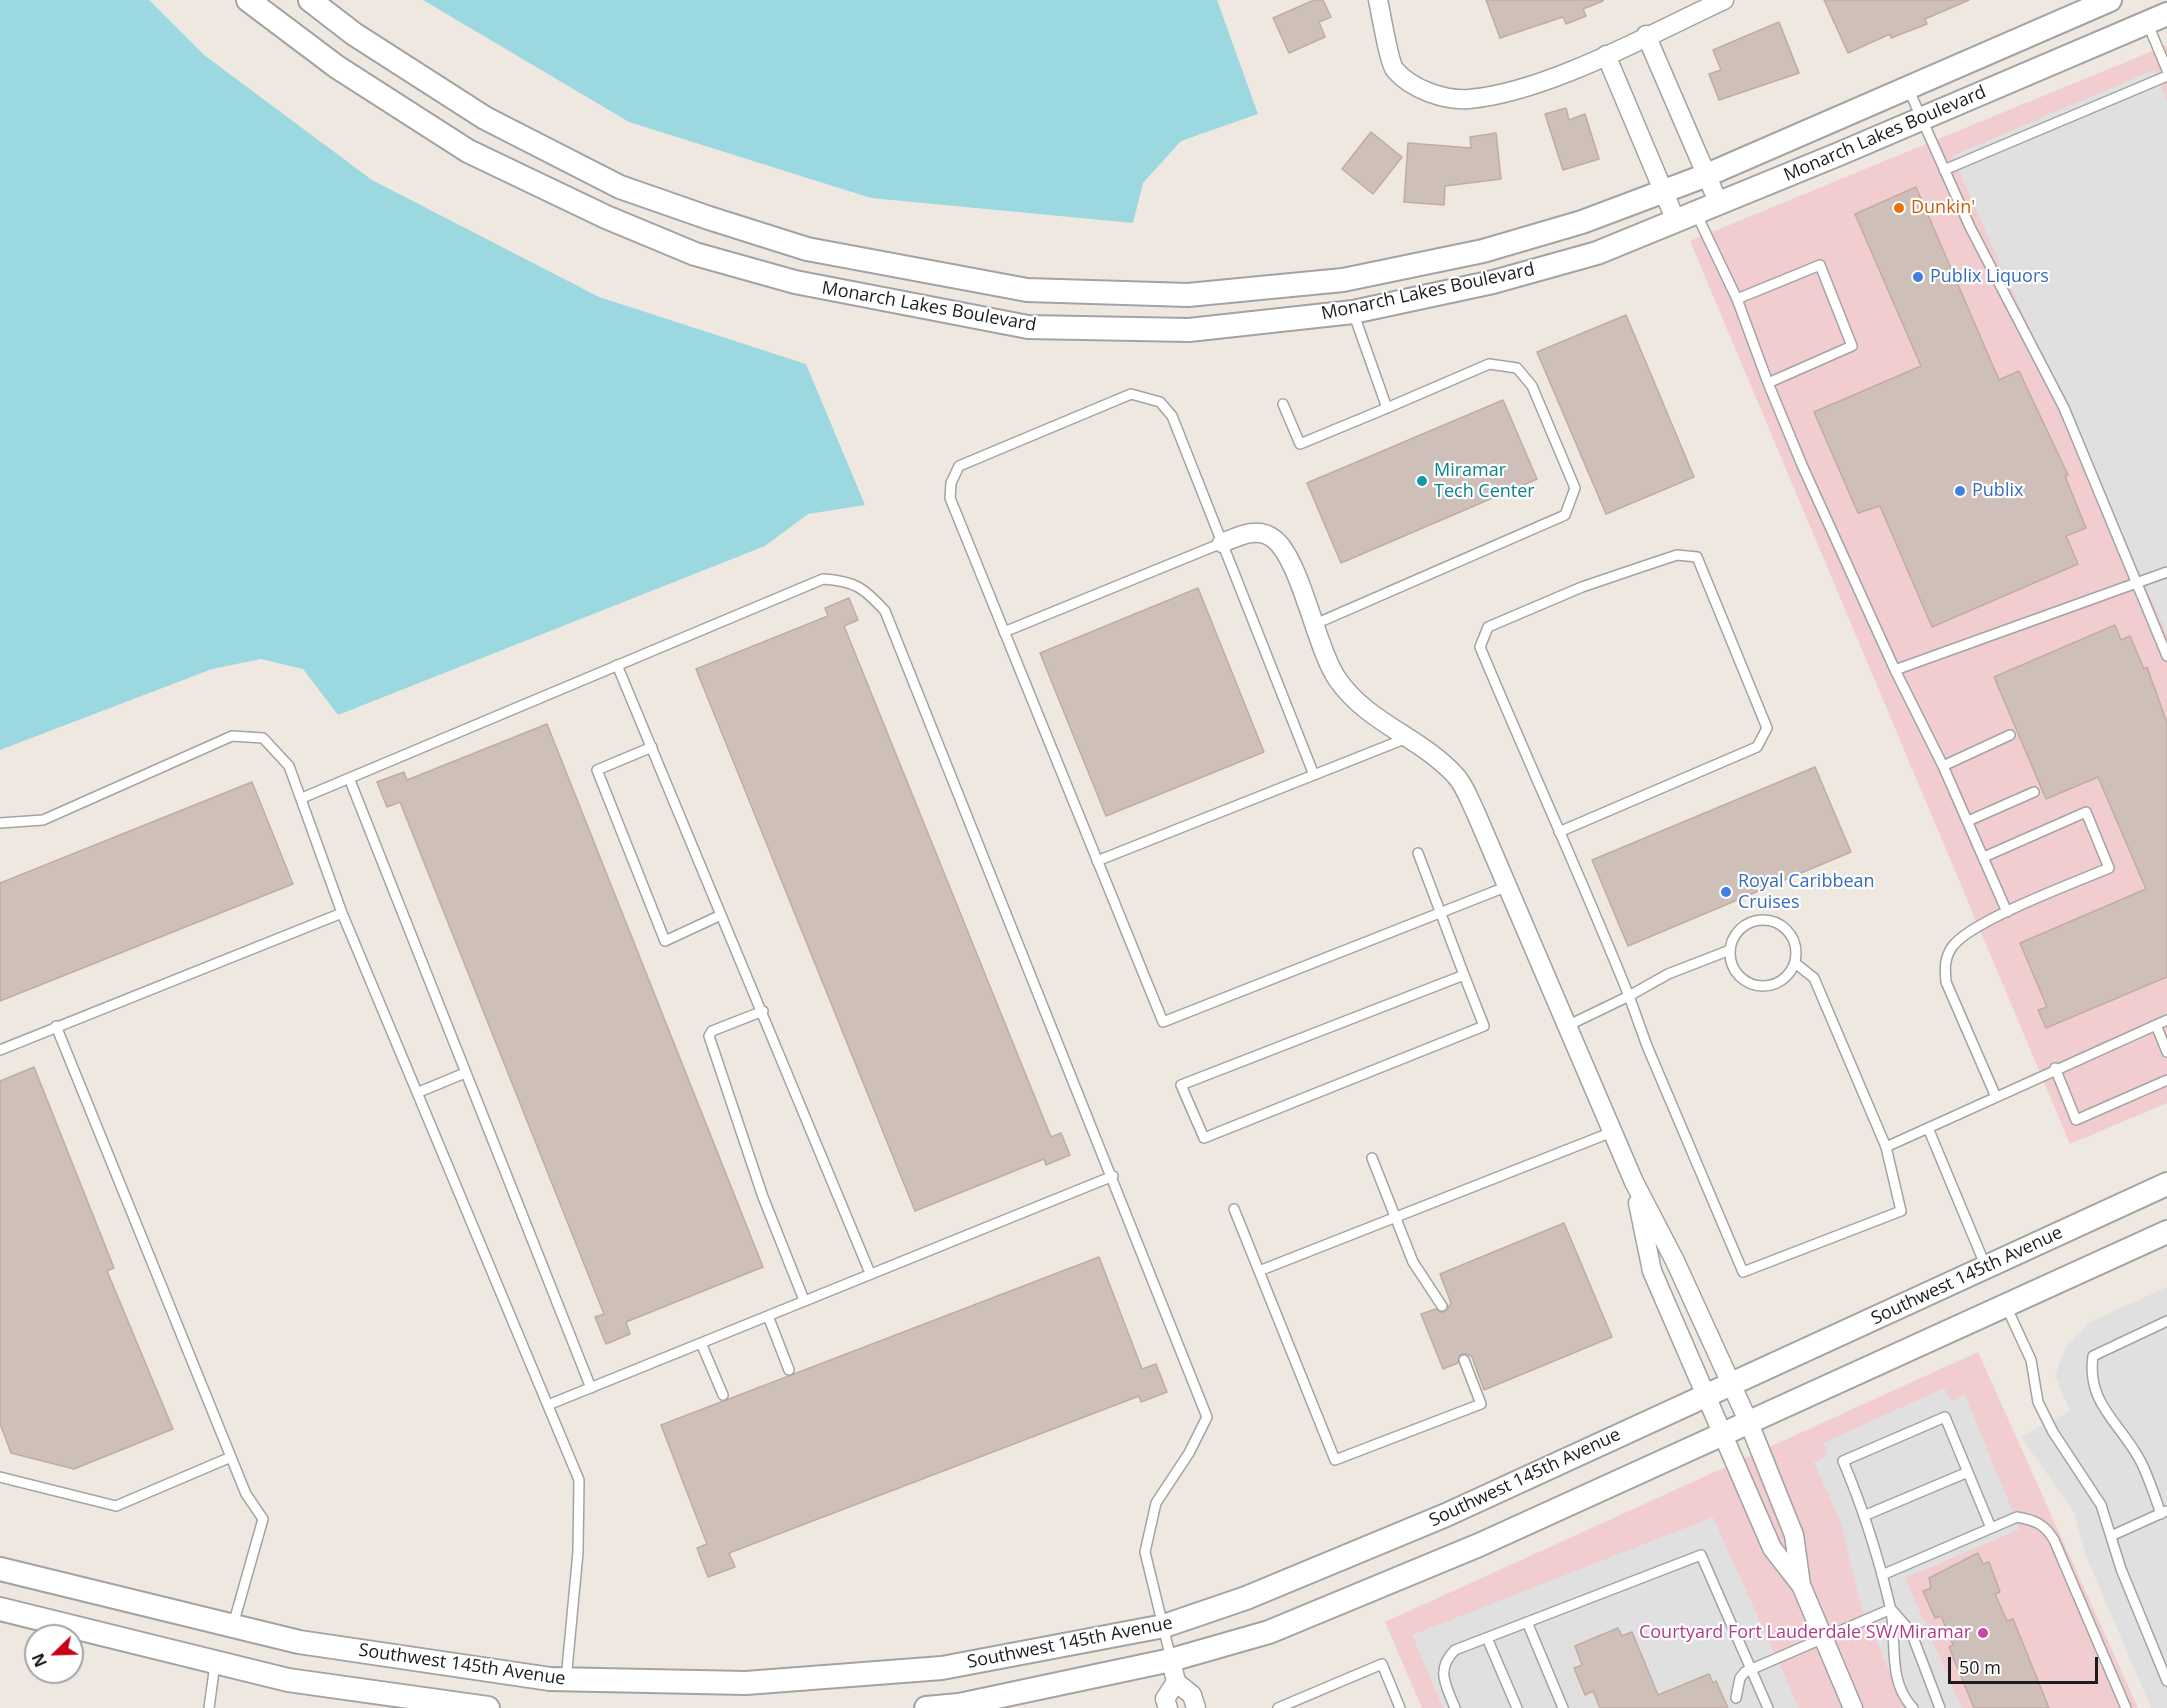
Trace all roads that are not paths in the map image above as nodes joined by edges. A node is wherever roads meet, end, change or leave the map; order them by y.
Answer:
1 (248, 0) edge
2 (310, 0) edge
3 (1378, 0) edge
4 (1724, 0) edge
5 (2110, 0) edge
6 (2157, 18) edge
7 (1646, 35) junction
8 (1606, 55) junction
9 (2167, 70) edge
10 (2167, 76) edge
11 (1908, 88) junction
12 (1921, 119) junction
13 (1944, 170) junction
14 (1707, 175) junction
15 (1664, 192) junction
16 (1719, 204) junction
17 (1686, 217) junction
18 (1737, 299) junction
19 (1353, 312) junction
20 (1768, 382) junction
21 (1283, 404) dead end
22 (1387, 408) junction
23 (1222, 543) junction
24 (2167, 572) edge
25 (2138, 585) junction
26 (1314, 624) junction
27 (1004, 632) junction
28 (2167, 656) edge
29 (617, 665) junction
30 (1895, 670) junction
31 (2010, 735) dead end
32 (1407, 738) junction
33 (652, 747) junction
34 (1943, 766) junction
35 (1314, 775) junction
36 (349, 778) junction
37 (2034, 792) dead end
38 (302, 798) junction
39 (1968, 821) junction
40 (0, 824) edge
41 (1558, 832) junction
42 (1418, 853) dead end
43 (1984, 857) junction
44 (1097, 861) junction
45 (1508, 886) junction
46 (2007, 912) junction
47 (342, 913) junction
48 (1441, 913) junction
49 (721, 915) junction
50 (1730, 950) junction
51 (1795, 963) junction
52 (1464, 975) junction
53 (1629, 996) junction
54 (763, 1011) junction
55 (2167, 1020) edge
56 (2156, 1025) junction
57 (56, 1026) junction
58 (1567, 1026) junction
59 (0, 1050) edge
60 (2167, 1052) edge
61 (2055, 1068) junction
62 (465, 1073) junction
63 (2167, 1080) edge
64 (419, 1092) junction
65 (1996, 1097) junction
66 (1928, 1128) junction
67 (1612, 1132) junction
68 (1886, 1147) junction
69 (1372, 1158) dead end
70 (1113, 1176) junction
71 (1634, 1182) junction
72 (2167, 1184) edge
73 (1234, 1209) dead end
74 (1395, 1217) junction
75 (2167, 1232) edge
76 (1986, 1267) junction
77 (1259, 1271) junction
78 (870, 1273) junction
79 (804, 1300) junction
80 (1442, 1306) dead end
81 (2006, 1306) junction
82 (768, 1316) junction
83 (2167, 1321) edge
84 (701, 1343) junction
85 (1464, 1360) dead end
86 (789, 1370) dead end
87 (1731, 1384) junction
88 (591, 1388) junction
89 (723, 1395) dead end
90 (1706, 1395) junction
91 (548, 1405) junction
92 (1749, 1423) junction
93 (1723, 1435) junction
94 (231, 1458) junction
95 (1968, 1472) junction
96 (0, 1477) edge
97 (2164, 1512) edge
98 (1866, 1515) junction
99 (1991, 1528) junction
100 (2111, 1536) junction
101 (0, 1569) edge
102 (1882, 1575) junction
103 (1801, 1585) junction
104 (0, 1609) edge
105 (1891, 1610) junction
106 (1527, 1622) junction
107 (232, 1626) junction
108 (1164, 1626) junction
109 (1487, 1638) junction
110 (1824, 1638) junction
111 (1171, 1660) junction
112 (215, 1664) junction
113 (1751, 1670) junction
114 (566, 1680) junction
115 (2167, 1681) edge
116 (1176, 1682) junction
117 (1736, 1698) dead end
118 (209, 1708) edge
119 (488, 1708) edge
120 (926, 1708) edge
121 (1168, 1708) edge
122 (1196, 1708) edge
123 (1278, 1708) edge
124 (1400, 1708) edge
125 (1455, 1708) edge
126 (1517, 1708) edge
127 (1563, 1708) edge
128 (1768, 1708) edge
129 (1853, 1708) edge
130 (1913, 1708) edge
131 (1940, 1708) edge
132 (2126, 1708) edge

1 - 19 street, Monarch Lakes Boulevard
2 - 15 street, Monarch Lakes Boulevard
3 - 8 street
4 - 7 street
5 - 11 street, Monarch Lakes Boulevard
6 - 9 lane
6 - 12 street, Monarch Lakes Boulevard
7 - 8 street
7 - 14 street
8 - 15 street
10 - 13 lane
11 - 12 lane
11 - 14 street, Monarch Lakes Boulevard
12 - 13 lane
12 - 16 street, Monarch Lakes Boulevard
13 - 25 lane
14 - 15 street, Monarch Lakes Boulevard
14 - 16 street
15 - 17 street
16 - 17 street, Monarch Lakes Boulevard
17 - 18 lane
17 - 19 street, Monarch Lakes Boulevard
18 - 20 lane
18 - 20 lane
19 - 22 lane
20 - 30 lane
21 - 22 lane
22 - 26 lane
23 - 26 street
23 - 27 lane
23 - 27 lane
23 - 35 lane
24 - 25 lane
25 - 28 lane
25 - 30 lane
26 - 32 street
27 - 44 lane
29 - 33 lane
29 - 36 lane
29 - 70 lane
30 - 34 lane
31 - 34 lane
32 - 35 lane
32 - 45 street
33 - 49 lane
33 - 49 lane
34 - 39 lane
35 - 44 lane
36 - 38 lane
36 - 62 lane
37 - 39 lane
38 - 40 lane
38 - 47 lane
39 - 43 lane
41 - 41 lane
41 - 53 lane
42 - 48 lane
43 - 46 lane
43 - 46 lane
44 - 48 lane
45 - 48 lane
45 - 58 street
46 - 65 lane
47 - 57 lane
47 - 64 lane
48 - 52 lane
49 - 54 lane
50 - 51 lane
50 - 51 lane
50 - 53 lane
51 - 68 lane
52 - 52 lane
53 - 58 lane
53 - 68 lane
54 - 78 lane
54 - 79 lane
55 - 56 lane
56 - 60 lane
56 - 61 lane
57 - 59 lane
57 - 94 lane
58 - 67 street
61 - 63 lane
61 - 65 lane
62 - 64 lane
62 - 88 lane
64 - 91 lane
65 - 66 lane
66 - 68 lane
66 - 76 lane
67 - 71 street
67 - 74 lane
69 - 74 lane
70 - 78 lane
70 - 108 lane
71 - 87 street
71 - 90 street
72 - 76 street, Southwest 145th Avenue
73 - 77 lane
74 - 77 lane
74 - 80 lane
75 - 81 street, Southwest 145th Avenue
76 - 87 street, Southwest 145th Avenue
77 - 85 lane
78 - 79 lane
79 - 82 lane
81 - 92 street, Southwest 145th Avenue
81 - 100 lane
82 - 84 lane
82 - 86 lane
83 - 97 lane
84 - 88 lane
84 - 89 lane
87 - 90 street, Southwest 145th Avenue
87 - 92 street
88 - 91 lane
90 - 93 street
90 - 108 street, Southwest 145th Avenue
91 - 114 lane
92 - 93 street, Southwest 145th Avenue
92 - 103 street
93 - 103 street
93 - 111 street, Southwest 145th Avenue
94 - 96 lane
94 - 107 lane
95 - 98 lane
95 - 98 lane
95 - 99 lane
97 - 100 lane
98 - 102 lane
99 - 102 lane
99 - 132 lane
100 - 115 lane
101 - 107 street, Southwest 145th Avenue
102 - 105 lane
103 - 110 street
104 - 112 street
105 - 110 lane
105 - 130 lane
105 - 131 lane
106 - 109 lane
106 - 113 lane
106 - 127 lane
107 - 114 street, Southwest 145th Avenue
108 - 111 lane
108 - 114 street, Southwest 145th Avenue
109 - 125 lane
109 - 126 lane
110 - 113 lane
110 - 129 street
111 - 116 street
111 - 120 street, Southwest 145th Avenue
112 - 118 lane
112 - 119 street
113 - 117 lane
113 - 128 lane
116 - 121 street
116 - 122 street
123 - 124 lane

